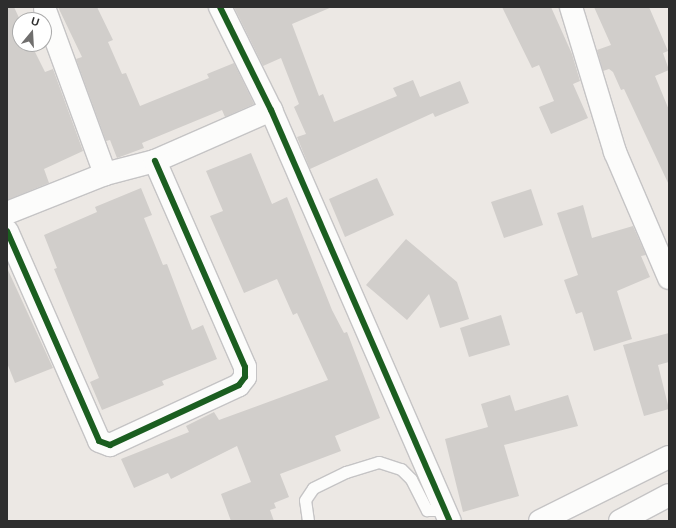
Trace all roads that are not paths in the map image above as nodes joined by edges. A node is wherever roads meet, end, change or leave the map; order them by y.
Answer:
1 (220, 7) edge
2 (571, 7) edge
3 (45, 10) dead end
4 (271, 110) junction
5 (155, 161) junction
6 (105, 174) junction
7 (7, 213) edge
8 (7, 231) edge
9 (669, 278) edge
10 (669, 457) edge
11 (669, 496) edge
12 (448, 515) edge
13 (308, 521) edge
14 (540, 521) edge
15 (620, 521) edge

1 - 4 street
2 - 9 street
3 - 6 street
4 - 5 street
4 - 12 street
5 - 6 street
5 - 8 street
6 - 7 street
10 - 14 street
11 - 15 street
12 - 13 lane

